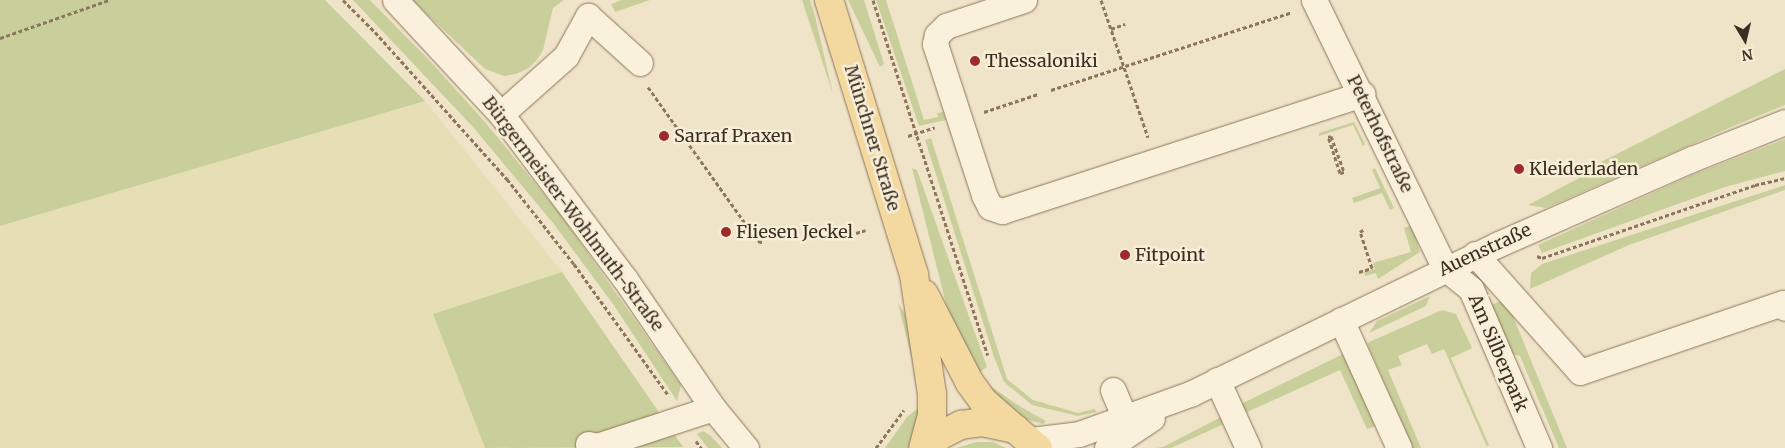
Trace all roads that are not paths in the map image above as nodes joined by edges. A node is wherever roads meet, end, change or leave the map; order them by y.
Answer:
1 (395, 0) edge
2 (830, 0) edge
3 (1024, 0) edge
4 (1315, 2) edge
5 (640, 63) road end
6 (1362, 94) junction
7 (501, 114) junction
8 (1785, 122) edge
9 (1475, 254) junction
10 (1445, 268) junction
11 (914, 275) junction
12 (1785, 308) edge
13 (1341, 320) junction
14 (1217, 380) junction
15 (1113, 390) dead end
16 (1192, 393) junction
17 (713, 408) junction
18 (1125, 418) junction
19 (1028, 439) edge
20 (588, 444) dead end
21 (746, 445) edge
22 (924, 448) edge
23 (927, 448) edge
24 (1107, 448) edge
25 (1248, 448) edge
26 (1399, 448) edge
27 (1539, 448) edge

1 - 7 street, Bürgermeister-Wohlmuth-Straße
2 - 11 main road, Münchner Straße
3 - 6 street
4 - 6 street, Peterhofstraße
5 - 7 street
6 - 10 street, Peterhofstraße
7 - 17 street, Bürgermeister-Wohlmuth-Straße
8 - 9 street, Auenstraße
9 - 10 street, Auenstraße
9 - 12 street
10 - 13 street, Auenstraße
10 - 27 street, Am Silberpark
11 - 19 main road, Münchner Straße
11 - 22 main road, Münchner Straße
13 - 14 street, Auenstraße
13 - 26 street
14 - 16 street, Auenstraße
14 - 25 street
15 - 18 street
16 - 18 street, Auenstraße
16 - 24 street, Auenstraße
17 - 20 street
17 - 21 street, Bürgermeister-Wohlmuth-Straße
18 - 19 street, Auenstraße
19 - 23 main road

